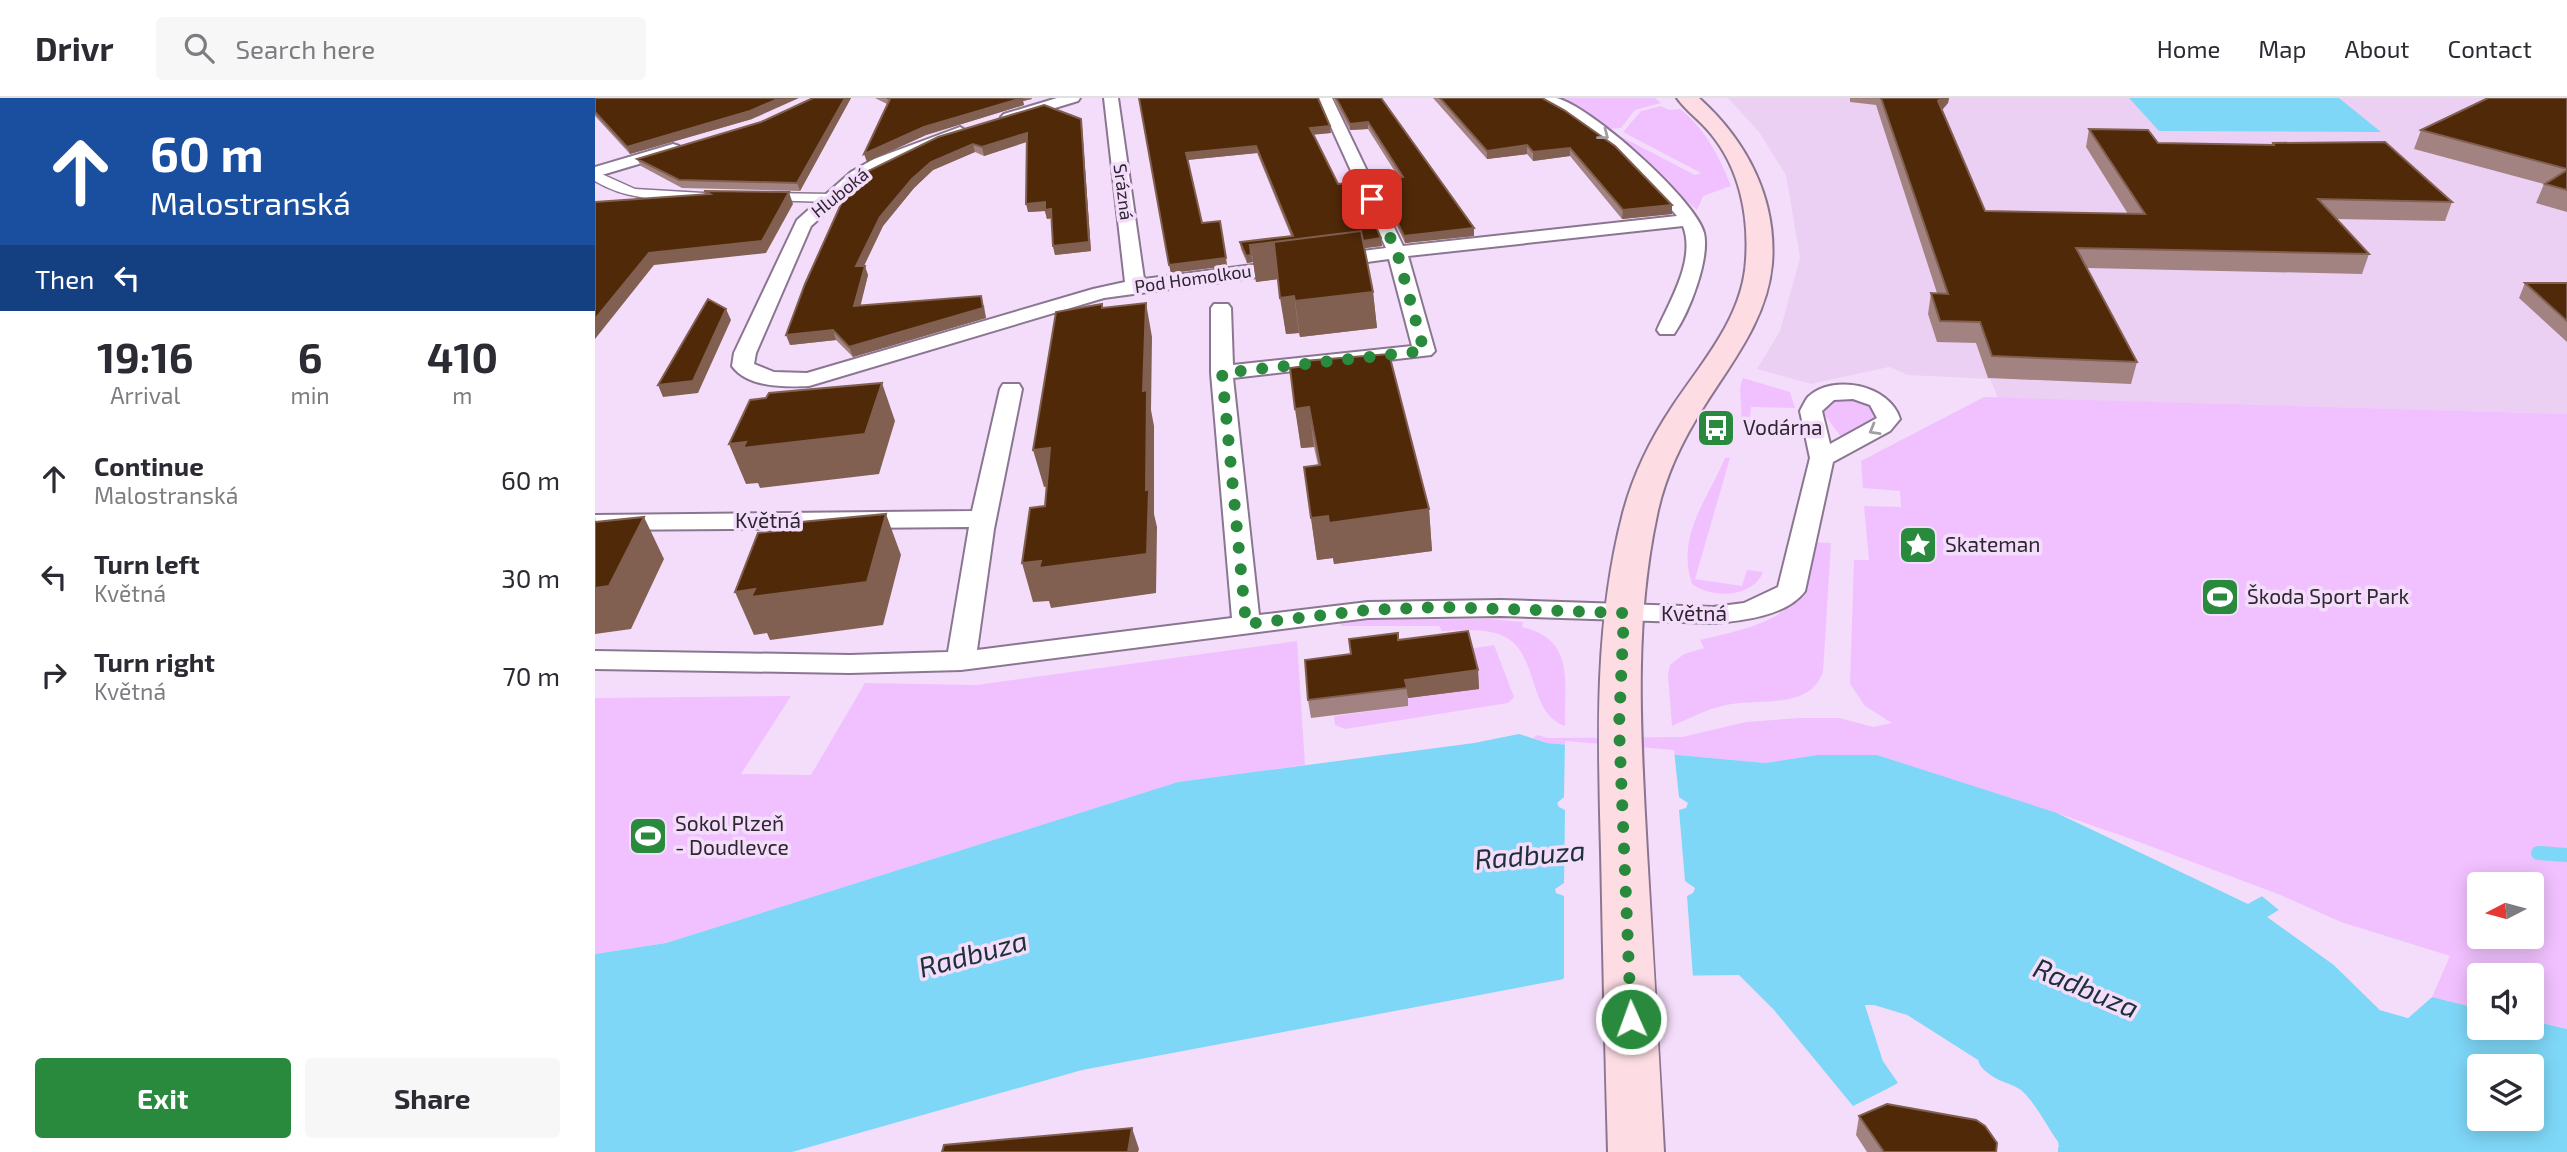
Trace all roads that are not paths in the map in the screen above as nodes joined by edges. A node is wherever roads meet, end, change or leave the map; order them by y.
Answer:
1 (1073, 98) edge
2 (1111, 98) edge
3 (1325, 98) edge
4 (1547, 98) edge
5 (1687, 98) edge
6 (693, 144) edge
7 (595, 174) edge
8 (718, 197) edge
9 (756, 197) edge
10 (831, 198) junction
11 (1689, 220) junction
12 (1397, 252) junction
13 (1135, 286) junction
14 (1221, 307) dead end
15 (1667, 330) dead end
16 (751, 373) joint
17 (1222, 373) junction
18 (1011, 389) dead end
19 (1822, 458) junction
20 (983, 519) junction
21 (596, 522) edge
22 (1624, 613) junction
23 (1246, 624) junction
24 (595, 660) edge
25 (961, 661) junction
26 (1636, 1152) edge

1 - 10 street, Hluboká
2 - 13 street, Srázná
3 - 12 street
4 -> 11 street
5 - 22 main road
6 - 7 street
7 - 8 street
9 - 10 street
10 - 16 street, Hluboká
11 - 12 street, Pod Homolkou
11 - 15 street
12 - 13 street, Pod Homolkou
12 - 17 street
13 - 16 street, Pod Homolkou
14 - 17 street
17 - 23 street
18 - 20 street
19 -> 19 street, Květná
19 - 22 street, Květná
20 - 21 street, Květná
20 - 25 street
22 - 23 street, Květná
22 - 26 main road
23 - 25 street, Květná
24 - 25 street, Květná

